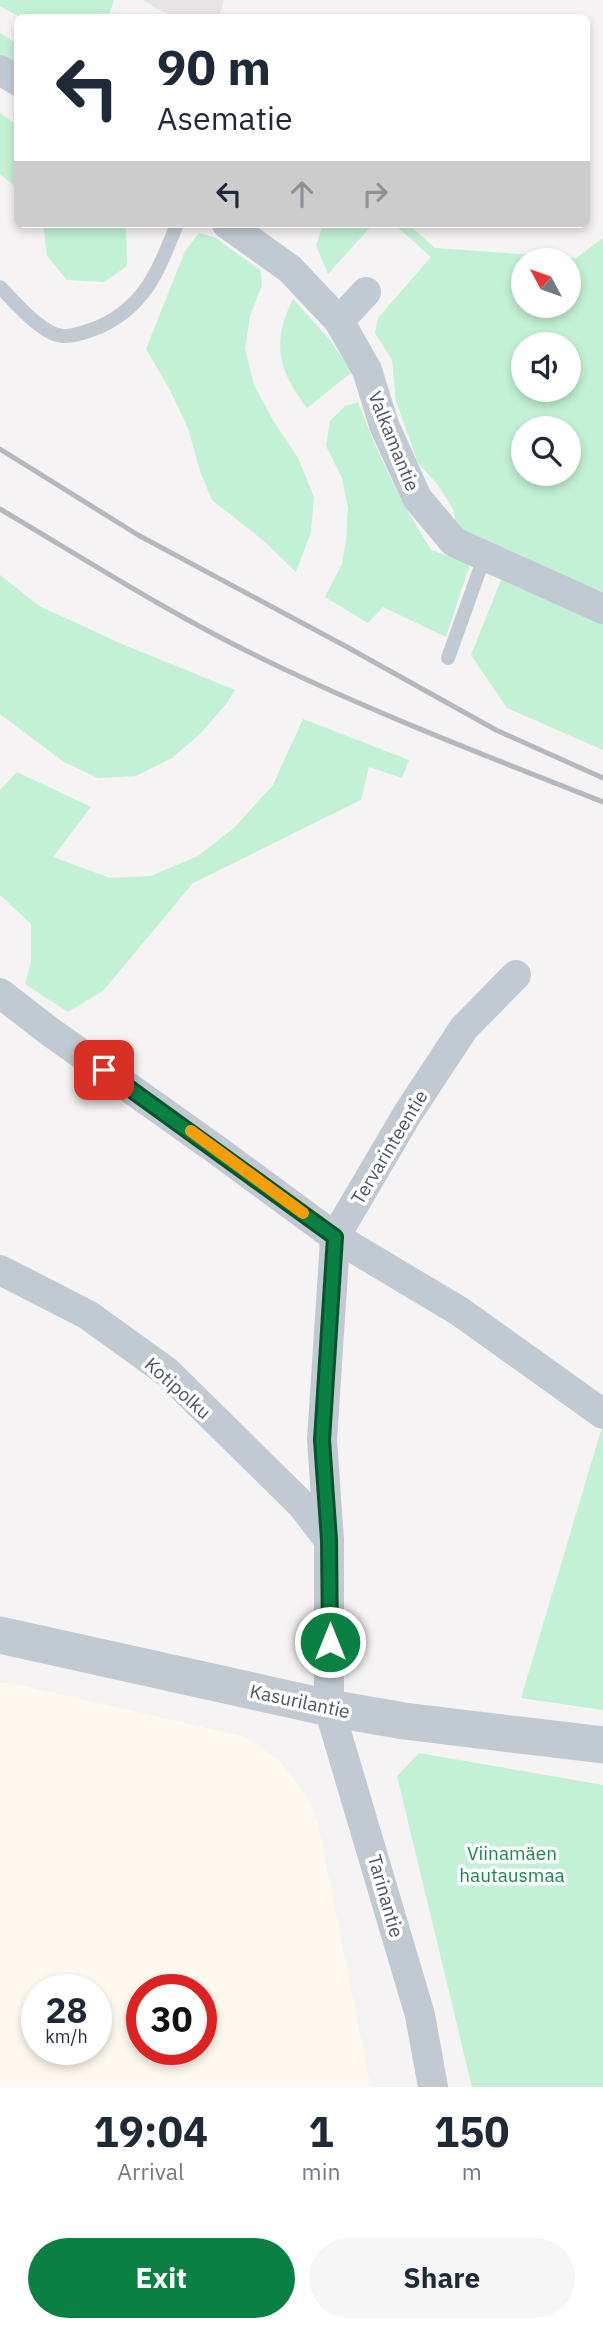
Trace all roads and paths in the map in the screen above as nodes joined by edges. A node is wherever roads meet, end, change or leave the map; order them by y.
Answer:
1 (176, 228) edge
2 (232, 228) edge
3 (0, 287) edge
4 (366, 292) dead end
5 (339, 321) junction
6 (485, 555) junction
7 (603, 609) edge
8 (448, 658) dead end
9 (516, 975) dead end
10 (0, 993) edge
11 (335, 1237) junction
12 (0, 1270) edge
13 (603, 1414) edge
14 (329, 1540) junction
15 (0, 1635) edge
16 (329, 1709) junction
17 (603, 1745) edge
18 (433, 2087) edge

1 - 3 lane
2 - 5 street, Valkamantie
4 - 5 street
5 - 6 street, Valkamantie
6 - 7 street, Valkamantie
6 - 8 lane
9 - 11 street, Tervarinteentie
10 - 11 street
11 - 13 street
11 - 14 street, Tarinantie
12 - 14 street, Kotipolku
14 - 16 street, Tarinantie
15 - 16 street, Kasurilantie
16 - 17 street, Kasurilantie
16 - 18 street, Tarinantie

